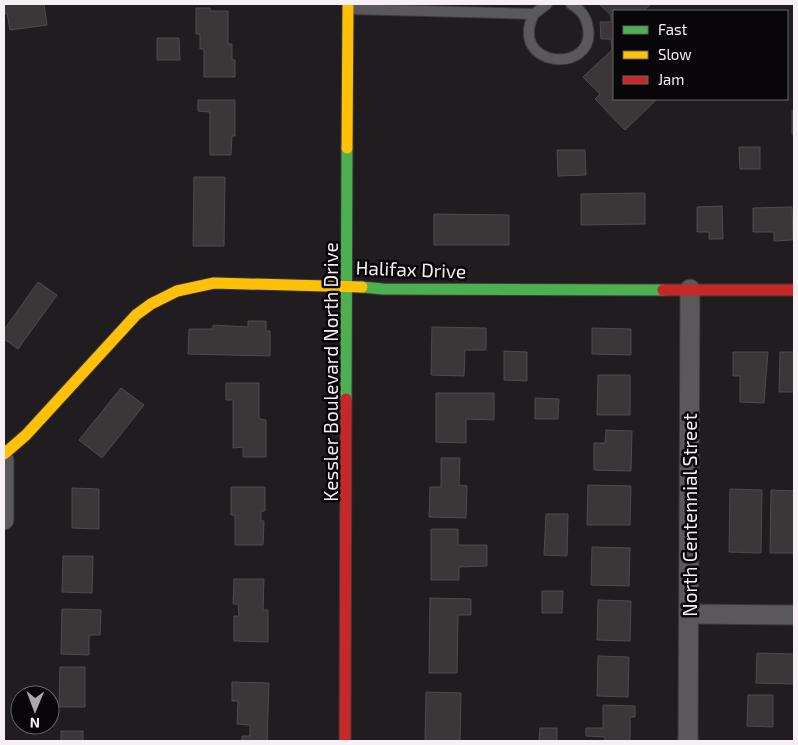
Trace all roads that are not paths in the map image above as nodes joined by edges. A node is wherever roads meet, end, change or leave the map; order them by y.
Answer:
1 (547, 4) edge
2 (571, 4) edge
3 (348, 7) edge
4 (534, 14) junction
5 (347, 285) junction
6 (690, 289) junction
7 (794, 290) edge
8 (4, 454) edge
9 (4, 460) edge
10 (4, 520) edge
11 (689, 614) junction
12 (794, 615) edge
13 (345, 741) edge
14 (688, 741) edge

1 - 4 lane
2 - 4 lane
3 - 4 lane
3 - 5 street, Kessler Boulevard North Drive
5 - 6 street, Halifax Drive
5 - 8 street, Halifax Drive
5 - 13 street, Kessler Boulevard North Drive
6 - 7 street, Halifax Drive
6 - 11 street, North Centennial Street
9 - 10 street
11 - 12 street
11 - 14 street, North Centennial Street

